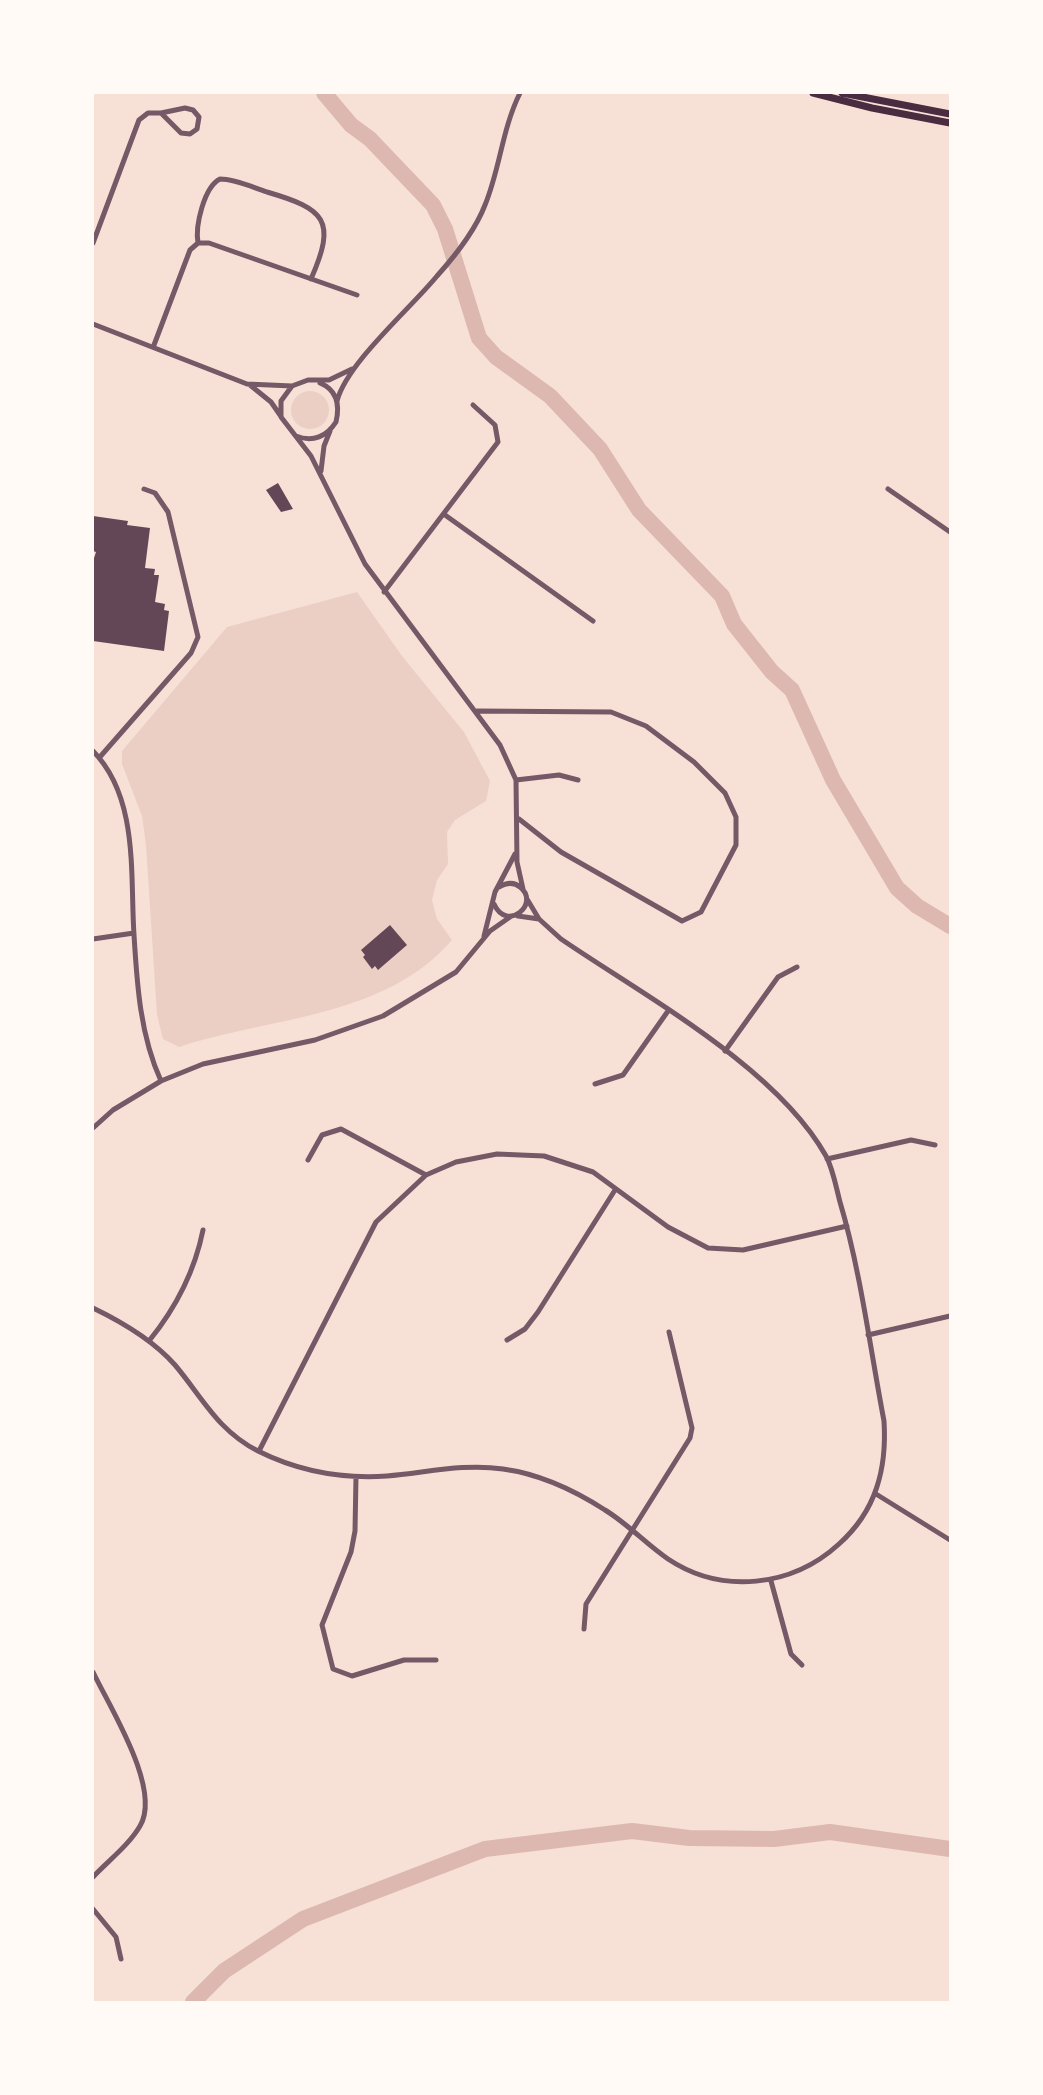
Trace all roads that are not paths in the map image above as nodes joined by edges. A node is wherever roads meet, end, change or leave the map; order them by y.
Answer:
1 (520, 93) edge
2 (813, 93) edge
3 (842, 93) edge
4 (161, 113) junction
5 (950, 114) edge
6 (950, 123) edge
7 (93, 243) edge
8 (198, 243) junction
9 (311, 279) junction
10 (357, 295) dead end
11 (93, 324) edge
12 (154, 345) junction
13 (352, 369) junction
14 (317, 381) junction
15 (247, 384) junction
16 (292, 386) junction
17 (337, 401) junction
18 (473, 405) dead end
19 (281, 417) junction
20 (330, 431) junction
21 (295, 436) junction
22 (321, 474) junction
23 (144, 489) dead end
24 (888, 489) dead end
25 (446, 515) junction
26 (950, 532) edge
27 (384, 592) junction
28 (593, 621) dead end
29 (477, 711) junction
30 (93, 751) edge
31 (99, 758) junction
32 (516, 780) junction
33 (578, 780) dead end
34 (519, 819) junction
35 (517, 850) junction
36 (498, 888) junction
37 (523, 889) junction
38 (527, 899) junction
39 (494, 904) junction
40 (513, 917) junction
41 (538, 919) junction
42 (134, 933) junction
43 (93, 939) edge
44 (483, 939) junction
45 (797, 967) dead end
46 (668, 1012) junction
47 (725, 1051) junction
48 (161, 1081) junction
49 (595, 1084) dead end
50 (93, 1128) edge
51 (935, 1145) dead end
52 (827, 1159) junction
53 (308, 1160) dead end
54 (426, 1175) junction
55 (615, 1190) junction
56 (847, 1226) junction
57 (203, 1230) dead end
58 (93, 1308) edge
59 (950, 1316) edge
60 (669, 1332) dead end
61 (868, 1335) junction
62 (507, 1340) dead end
63 (149, 1341) junction
64 (259, 1451) junction
65 (356, 1477) junction
66 (876, 1494) junction
67 (634, 1532) junction
68 (950, 1539) edge
69 (771, 1581) junction
70 (584, 1629) dead end
71 (436, 1660) dead end
72 (802, 1665) dead end
73 (93, 1672) edge
74 (93, 1877) edge
75 (93, 1909) edge
76 (121, 1959) dead end

1 - 13 street
2 - 6 main road
3 - 5 main road
4 - 4 street
4 - 7 street
8 - 9 street
8 - 9 street
8 - 12 street
9 - 10 street
11 - 12 street
12 - 15 street
13 - 14 street
13 - 17 street
14 - 16 street
14 - 17 street
15 - 16 street
15 - 19 street
16 - 19 street
17 - 20 street
18 - 25 street
19 - 21 street
20 - 21 street
20 - 22 street
21 - 22 street
22 - 27 street
23 - 31 street
24 - 26 street
25 - 27 street
25 - 28 street
27 - 29 street
29 - 32 street
29 - 34 street
30 - 31 street
31 - 42 street
32 - 33 street
32 - 34 street
34 - 35 street
35 - 36 street
35 - 37 street
36 - 37 street
36 - 39 street
37 - 38 street
38 - 40 street
38 - 41 street
39 - 40 street
39 - 44 street
40 - 41 street
40 - 44 street
41 - 46 street
42 - 43 street
42 - 48 street
44 - 48 street
45 - 47 street
46 - 47 street
46 - 49 street
47 - 52 street
48 - 50 street
51 - 52 street
52 - 56 street
53 - 54 street
54 - 55 street
54 - 64 street
55 - 56 street
55 - 62 street
56 - 61 street
57 - 63 street
58 - 63 street
59 - 61 street
60 - 67 street
61 - 66 street
63 - 64 street
64 - 65 street
65 - 67 street
65 - 71 street
66 - 68 street
66 - 69 street
67 - 69 street
67 - 70 street
69 - 72 street
73 - 74 street
75 - 76 street

